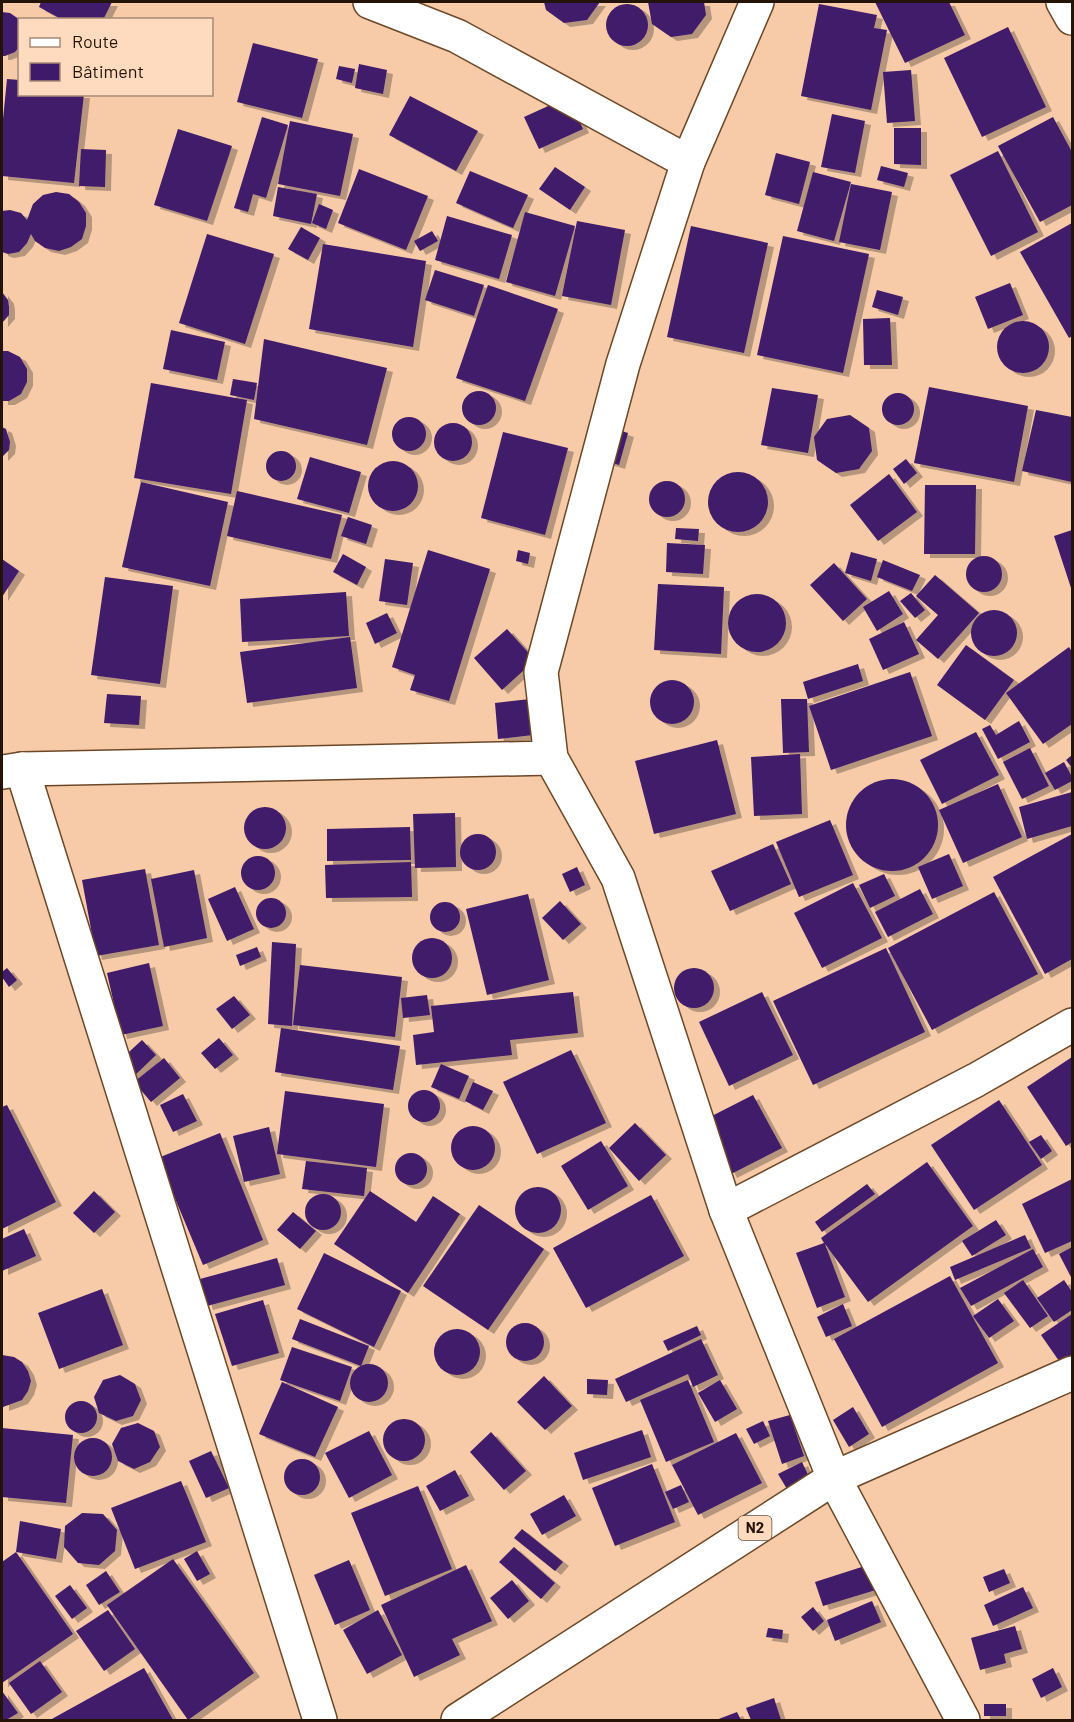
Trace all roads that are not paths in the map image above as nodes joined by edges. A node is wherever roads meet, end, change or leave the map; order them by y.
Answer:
1 (370, 2) edge
2 (757, 2) edge
3 (1063, 2) edge
4 (1072, 18) edge
5 (688, 162) junction
6 (551, 758) junction
7 (12, 771) edge
8 (1072, 1025) edge
9 (726, 1210) junction
10 (1072, 1373) edge
11 (834, 1478) junction
12 (320, 1720) edge
13 (458, 1720) edge
14 (963, 1720) edge

1 - 5 main road
2 - 5 main road
3 - 4 main road
5 - 6 main road
6 - 7 main road
6 - 9 main road
7 - 12 main road
8 - 9 main road
9 - 11 main road
10 - 11 main road, N2
11 - 13 main road, N2
11 - 14 main road

